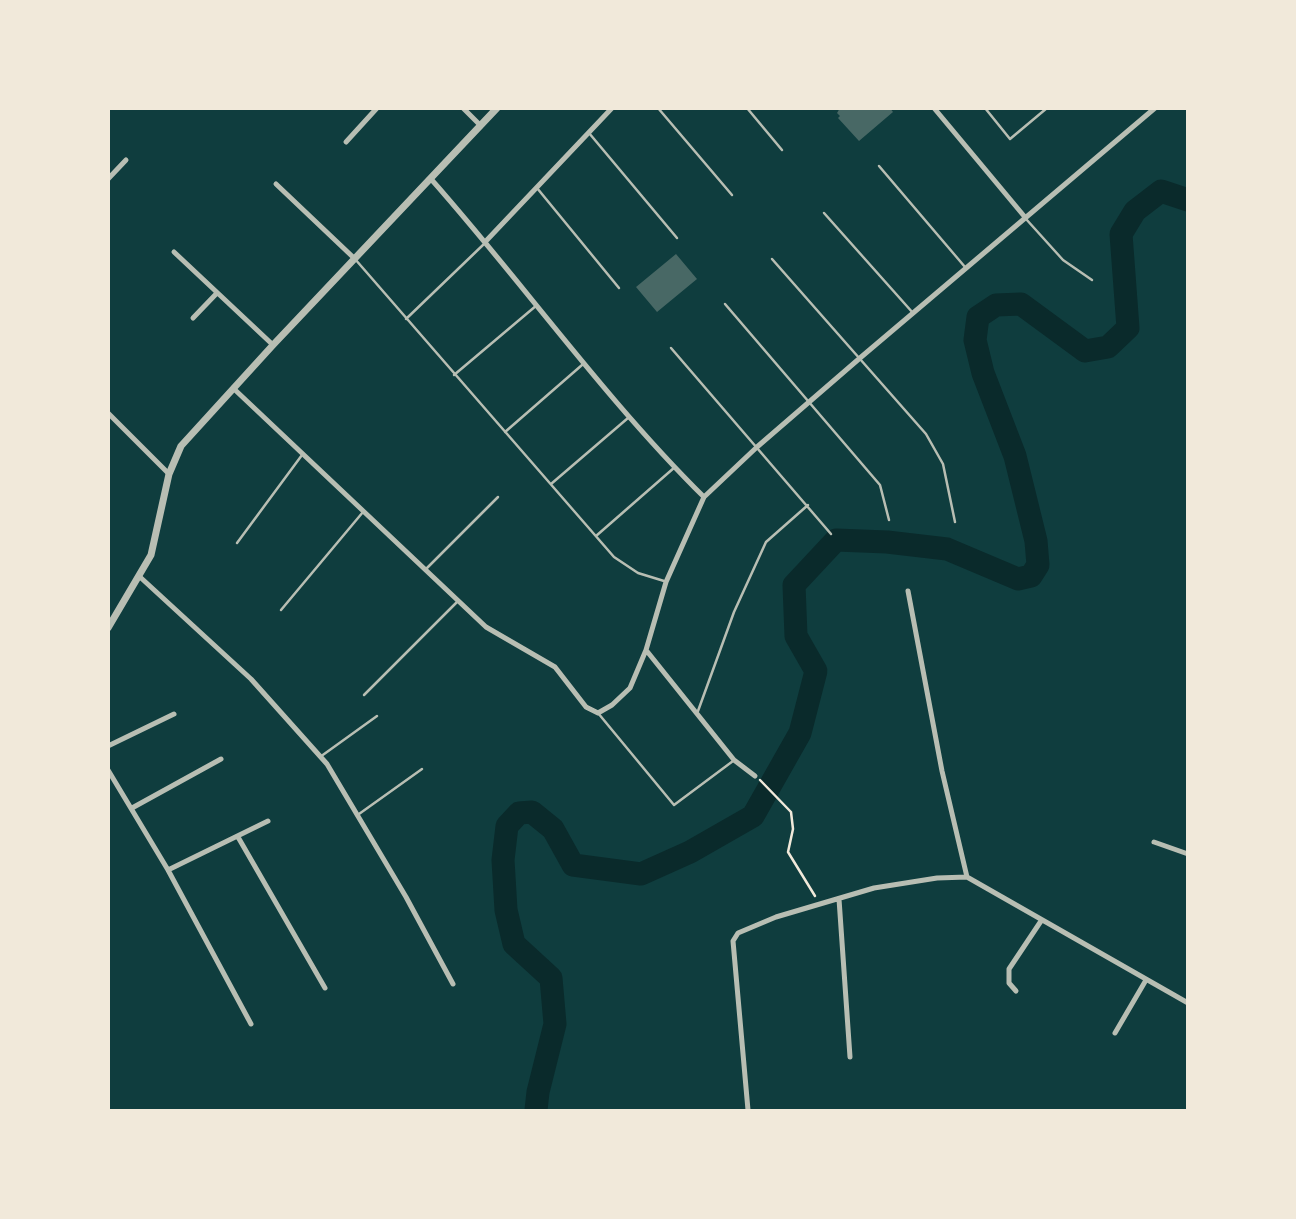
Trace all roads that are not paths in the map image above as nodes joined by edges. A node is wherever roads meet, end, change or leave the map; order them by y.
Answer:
1 (377, 108) edge
2 (463, 108) edge
3 (497, 108) edge
4 (612, 108) edge
5 (658, 108) edge
6 (747, 108) edge
7 (934, 108) edge
8 (985, 108) edge
9 (1047, 108) edge
10 (1154, 108) edge
11 (481, 125) junction
12 (589, 134) junction
13 (346, 142) dead end
14 (782, 150) dead end
15 (126, 160) dead end
16 (879, 166) dead end
17 (431, 178) junction
18 (108, 179) edge
19 (276, 184) dead end
20 (537, 188) junction
21 (732, 195) dead end
22 (824, 213) dead end
23 (1024, 216) junction
24 (677, 238) dead end
25 (486, 241) junction
26 (174, 252) dead end
27 (355, 259) junction
28 (772, 259) dead end
29 (966, 268) junction
30 (1092, 280) dead end
31 (619, 288) dead end
32 (218, 293) junction
33 (725, 304) dead end
34 (537, 305) junction
35 (913, 313) junction
36 (193, 318) dead end
37 (406, 319) junction
38 (273, 345) junction
39 (671, 348) dead end
40 (860, 358) junction
41 (585, 363) junction
42 (454, 375) junction
43 (233, 388) junction
44 (810, 401) junction
45 (108, 413) edge
46 (631, 416) junction
47 (504, 432) junction
48 (757, 447) junction
49 (302, 456) junction
50 (675, 467) junction
51 (169, 474) junction
52 (550, 485) junction
53 (498, 496) dead end
54 (704, 497) junction
55 (808, 505) junction
56 (363, 512) junction
57 (889, 520) dead end
58 (954, 522) dead end
59 (831, 534) dead end
60 (595, 537) junction
61 (237, 543) dead end
62 (425, 570) junction
63 (140, 577) junction
64 (666, 582) junction
65 (908, 591) dead end
66 (458, 601) junction
67 (108, 610) edge
68 (281, 610) dead end
69 (117, 616) junction
70 (108, 628) edge
71 (646, 650) junction
72 (364, 695) dead end
73 (598, 713) junction
74 (174, 714) dead end
75 (697, 714) junction
76 (377, 716) dead end
77 (108, 746) edge
78 (320, 757) junction
79 (221, 759) dead end
80 (734, 760) junction
81 (108, 769) edge
82 (422, 769) dead end
83 (755, 775) road end
84 (132, 808) junction
85 (358, 816) junction
86 (268, 821) dead end
87 (238, 837) junction
88 (1154, 842) dead end
89 (1188, 854) edge
90 (168, 870) junction
91 (967, 877) junction
92 (839, 899) junction
93 (1041, 921) junction
94 (1146, 979) junction
95 (453, 984) dead end
96 (325, 988) dead end
97 (1016, 991) dead end
98 (1188, 1003) edge
99 (251, 1024) dead end
100 (1115, 1033) dead end
101 (850, 1057) dead end
102 (748, 1111) edge

1 - 13 street
2 - 11 street
3 - 11 street
4 - 12 street
5 - 21 lane
6 - 14 lane
7 - 23 street
8 - 9 lane
10 - 23 street
11 - 17 street
12 - 20 street
12 - 24 lane
15 - 18 street
16 - 29 lane
17 - 25 street
17 - 27 street
19 - 27 street
20 - 25 street
20 - 31 lane
22 - 35 lane
23 - 29 street
23 - 30 lane
25 - 34 street
25 - 37 lane
26 - 32 street
27 - 37 lane
27 - 38 street
28 - 40 lane
29 - 35 street
32 - 36 street
32 - 38 street
33 - 44 lane
34 - 41 street
34 - 42 lane
35 - 40 street
37 - 42 lane
38 - 43 street
39 - 48 lane
40 - 44 street
40 - 58 lane
41 - 46 street
41 - 47 lane
42 - 47 lane
43 - 49 street
43 - 51 street
44 - 48 street
44 - 57 lane
45 - 51 street
46 - 50 street
46 - 52 lane
47 - 52 lane
48 - 54 street
48 - 55 lane
49 - 56 street
49 - 61 lane
50 - 54 street
50 - 60 lane
51 - 63 street
52 - 60 lane
53 - 62 lane
54 - 64 street
55 - 59 lane
55 - 75 lane
56 - 62 street
56 - 68 lane
60 - 64 lane
62 - 66 street
63 - 69 street
63 - 78 street
64 - 71 street
65 - 91 street
66 - 72 lane
66 - 73 street
67 - 69 street
69 - 70 street
71 - 73 street
71 - 75 street
73 - 80 lane
74 - 77 street
75 - 80 street
76 - 78 lane
78 - 85 street
79 - 84 street
80 - 83 street
81 - 84 street
82 - 85 lane
84 - 90 street
85 - 95 street
86 - 87 street
87 - 90 street
87 - 96 street
88 - 89 street
90 - 99 street
91 - 92 street
91 - 93 street
92 - 101 street
92 - 102 street
93 - 94 street
93 - 97 street
94 - 98 street
94 - 100 street

